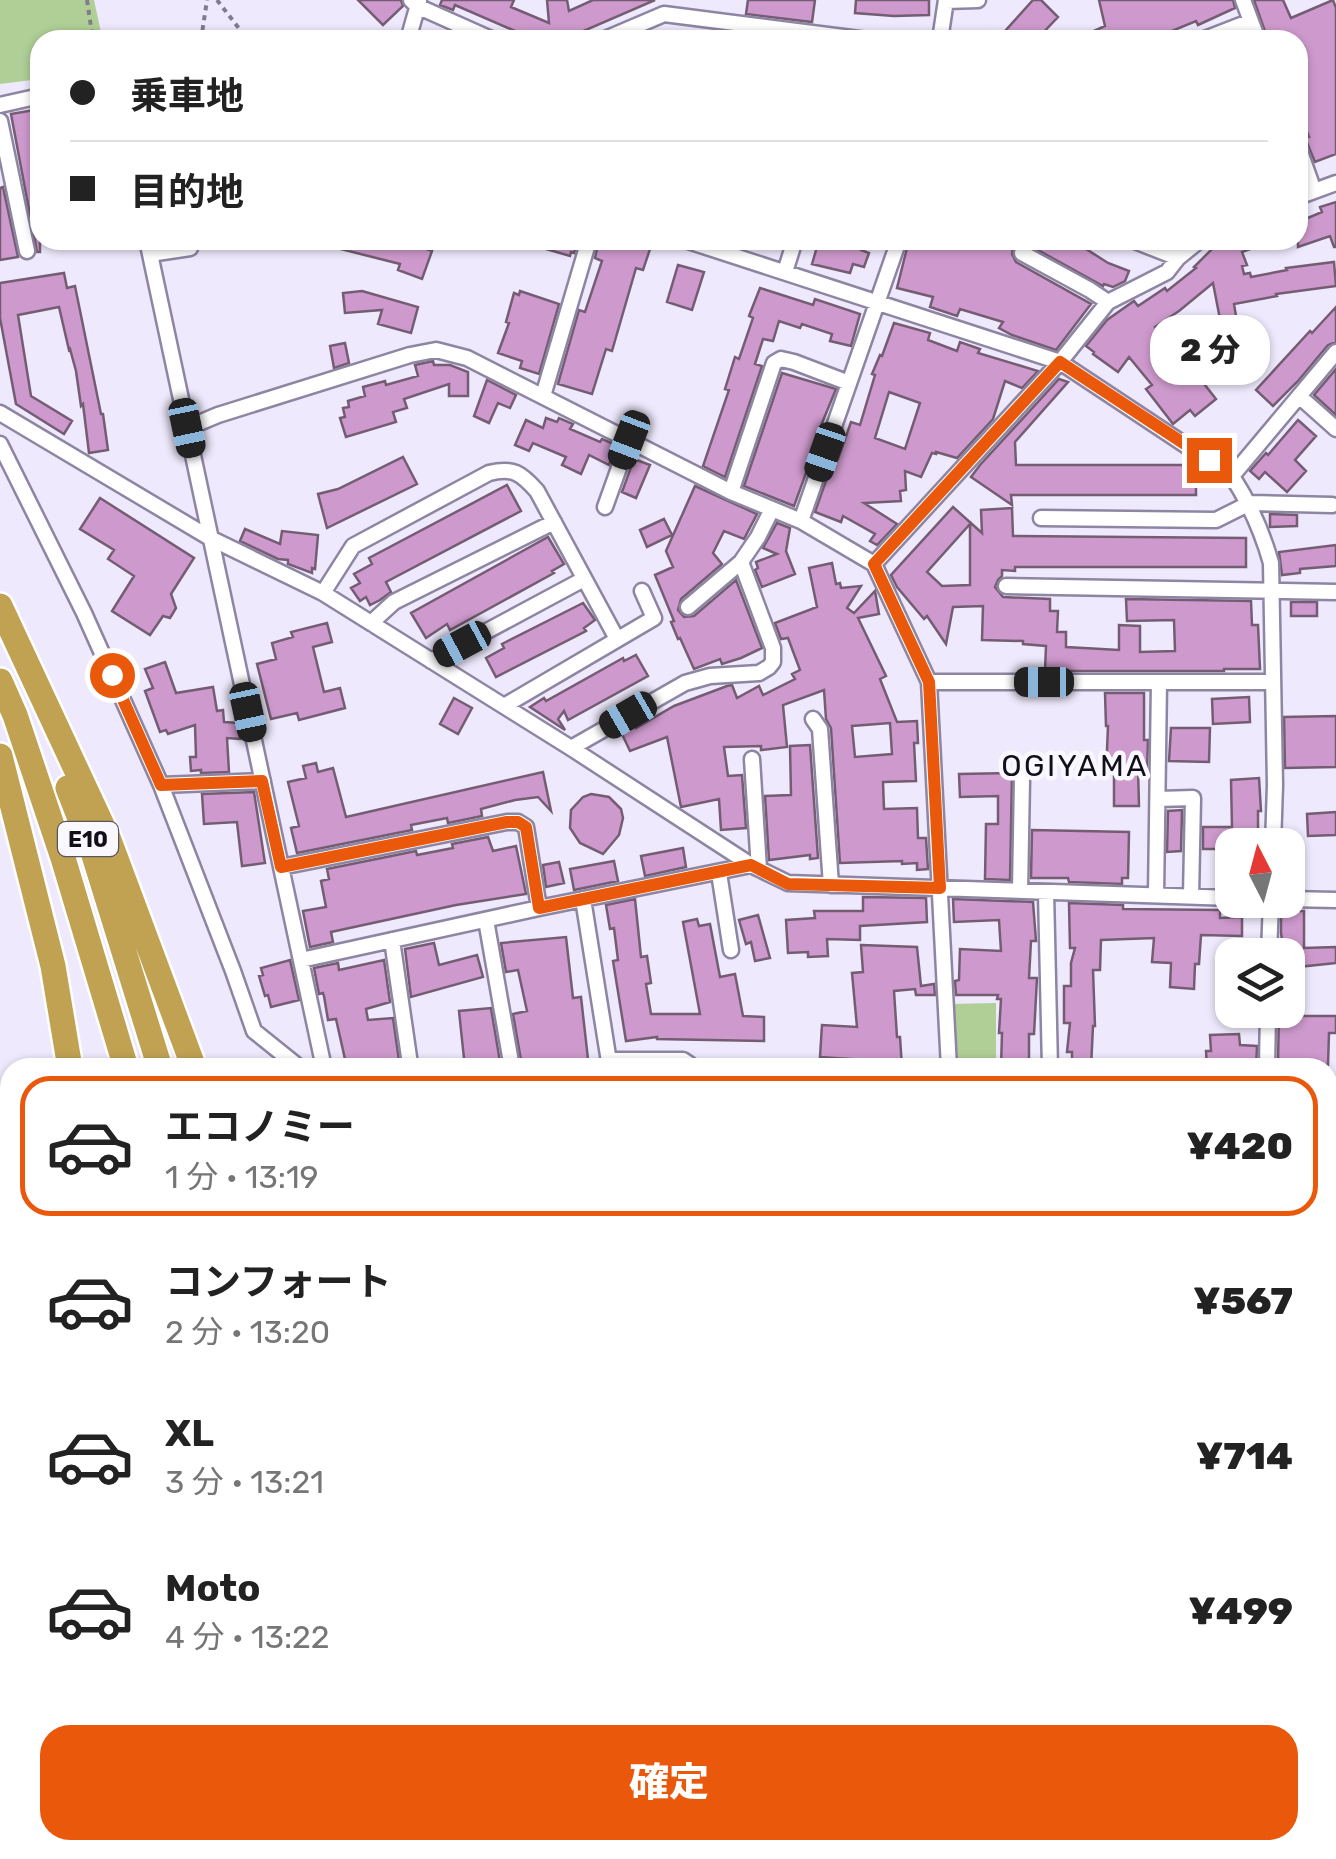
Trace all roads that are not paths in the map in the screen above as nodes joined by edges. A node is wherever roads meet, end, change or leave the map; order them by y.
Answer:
1 (978, 0) edge
2 (1243, 0) edge
3 (946, 1) edge
4 (416, 2) edge
5 (663, 7) edge
6 (1251, 21) junction
7 (410, 30) edge
8 (473, 30) edge
9 (621, 30) edge
10 (805, 30) edge
11 (942, 30) edge
12 (1228, 30) edge
13 (1254, 30) edge
14 (30, 98) edge
15 (0, 105) edge
16 (0, 121) edge
17 (1308, 174) edge
18 (1336, 183) edge
19 (1314, 190) junction
20 (1308, 193) edge
21 (149, 250) edge
22 (586, 250) edge
23 (727, 250) edge
24 (792, 250) edge
25 (896, 250) edge
26 (1158, 250) edge
27 (1188, 250) edge
28 (27, 252) dead end
29 (1022, 253) dead end
30 (1178, 258) junction
31 (785, 272) junction
32 (879, 302) junction
33 (1108, 302) junction
34 (1336, 352) edge
35 (1060, 362) junction
36 (849, 383) junction
37 (543, 396) junction
38 (1299, 396) junction
39 (0, 412) edge
40 (187, 428) junction
41 (1336, 430) edge
42 (629, 440) junction
43 (0, 444) edge
44 (1232, 476) junction
45 (730, 492) junction
46 (1250, 503) junction
47 (1332, 504) dead end
48 (605, 508) dead end
49 (772, 509) junction
50 (1041, 518) dead end
51 (801, 521) junction
52 (554, 522) junction
53 (210, 538) junction
54 (741, 562) junction
55 (874, 564) junction
56 (584, 579) junction
57 (1006, 586) dead end
58 (1271, 590) junction
59 (642, 592) dead end
60 (1336, 592) edge
61 (323, 594) junction
62 (0, 606) edge
63 (688, 607) dead end
64 (0, 616) edge
65 (370, 623) junction
66 (616, 640) junction
67 (431, 661) junction
68 (0, 681) edge
69 (929, 682) junction
70 (1159, 682) junction
71 (1273, 682) junction
72 (504, 706) junction
73 (813, 719) dead end
74 (571, 748) junction
75 (0, 756) edge
76 (752, 759) dead end
77 (1022, 780) dead end
78 (262, 781) junction
79 (161, 785) junction
80 (1158, 798) junction
81 (1272, 828) edge
82 (281, 867) junction
83 (755, 867) junction
84 (719, 873) junction
85 (831, 885) junction
86 (940, 888) junction
87 (1020, 891) junction
88 (1046, 892) junction
89 (1156, 895) junction
90 (1192, 896) junction
91 (1215, 897) edge
92 (1305, 899) edge
93 (583, 900) junction
94 (1336, 900) edge
95 (539, 908) junction
96 (486, 920) junction
97 (392, 940) junction
98 (731, 950) dead end
99 (301, 960) junction
100 (1268, 1028) edge
101 (68, 1058) edge
102 (123, 1058) edge
103 (157, 1058) edge
104 (190, 1058) edge
105 (287, 1058) edge
106 (322, 1058) edge
107 (409, 1058) edge
108 (510, 1058) edge
109 (609, 1058) edge
110 (948, 1058) edge
111 (1050, 1058) edge
112 (1267, 1058) edge

1 - 3 street
2 - 6 street
3 - 11 street
4 - 7 street
4 - 8 street
5 - 9 street
5 - 10 street
6 - 12 street
6 - 13 street
14 - 15 street
16 - 28 street
17 - 19 street
18 - 19 street
19 - 20 street
21 - 40 street
22 - 37 street
23 - 31 street
24 - 31 street
25 - 32 street
26 - 30 street
27 - 30 street
29 - 33 street
30 - 33 street
31 - 32 street
32 - 35 street
32 - 36 street
33 - 35 street
34 - 38 street
35 - 44 street
35 - 55 street
36 - 45 street
36 - 51 street
37 - 40 street
37 - 42 street
38 - 41 street
38 - 44 street
39 - 53 street
40 - 53 street
42 - 45 street
42 - 48 street
43 - 79 street
44 - 46 street
45 - 49 street
46 - 47 street
46 - 50 street
46 - 58 street
49 - 51 street
49 - 54 street
51 - 55 street
52 - 56 street
52 - 61 street
52 - 65 street
53 - 61 street
53 - 78 street
54 - 63 street
54 - 74 street
55 - 69 street
56 - 66 street
56 - 67 street
57 - 58 street
58 - 60 street
58 - 71 street
59 - 66 street
61 - 65 street
62 - 104 highway
64 - 103 highway, E10
65 - 67 street
66 - 72 street
67 - 72 street
68 - 102 highway, E10
69 - 70 street
69 - 86 street
70 - 71 street
70 - 80 street
71 - 81 street
72 - 74 street
73 - 85 street
74 - 83 street
75 - 101 highway
76 - 83 street
77 - 87 street
78 - 79 street
78 - 82 street
79 - 105 street
80 - 89 street
80 - 90 street
82 - 95 street
82 - 99 street
83 - 84 street
83 - 85 street
84 - 93 street
84 - 98 street
85 - 86 street
86 - 87 street
86 - 110 street
87 - 88 street
88 - 89 street
88 - 111 street
89 - 90 street
90 - 91 street
92 - 94 street
93 - 95 street
93 - 109 street
95 - 96 street
96 - 97 street
96 - 108 street
97 - 99 street
97 - 107 street
99 - 106 street
100 - 112 street

